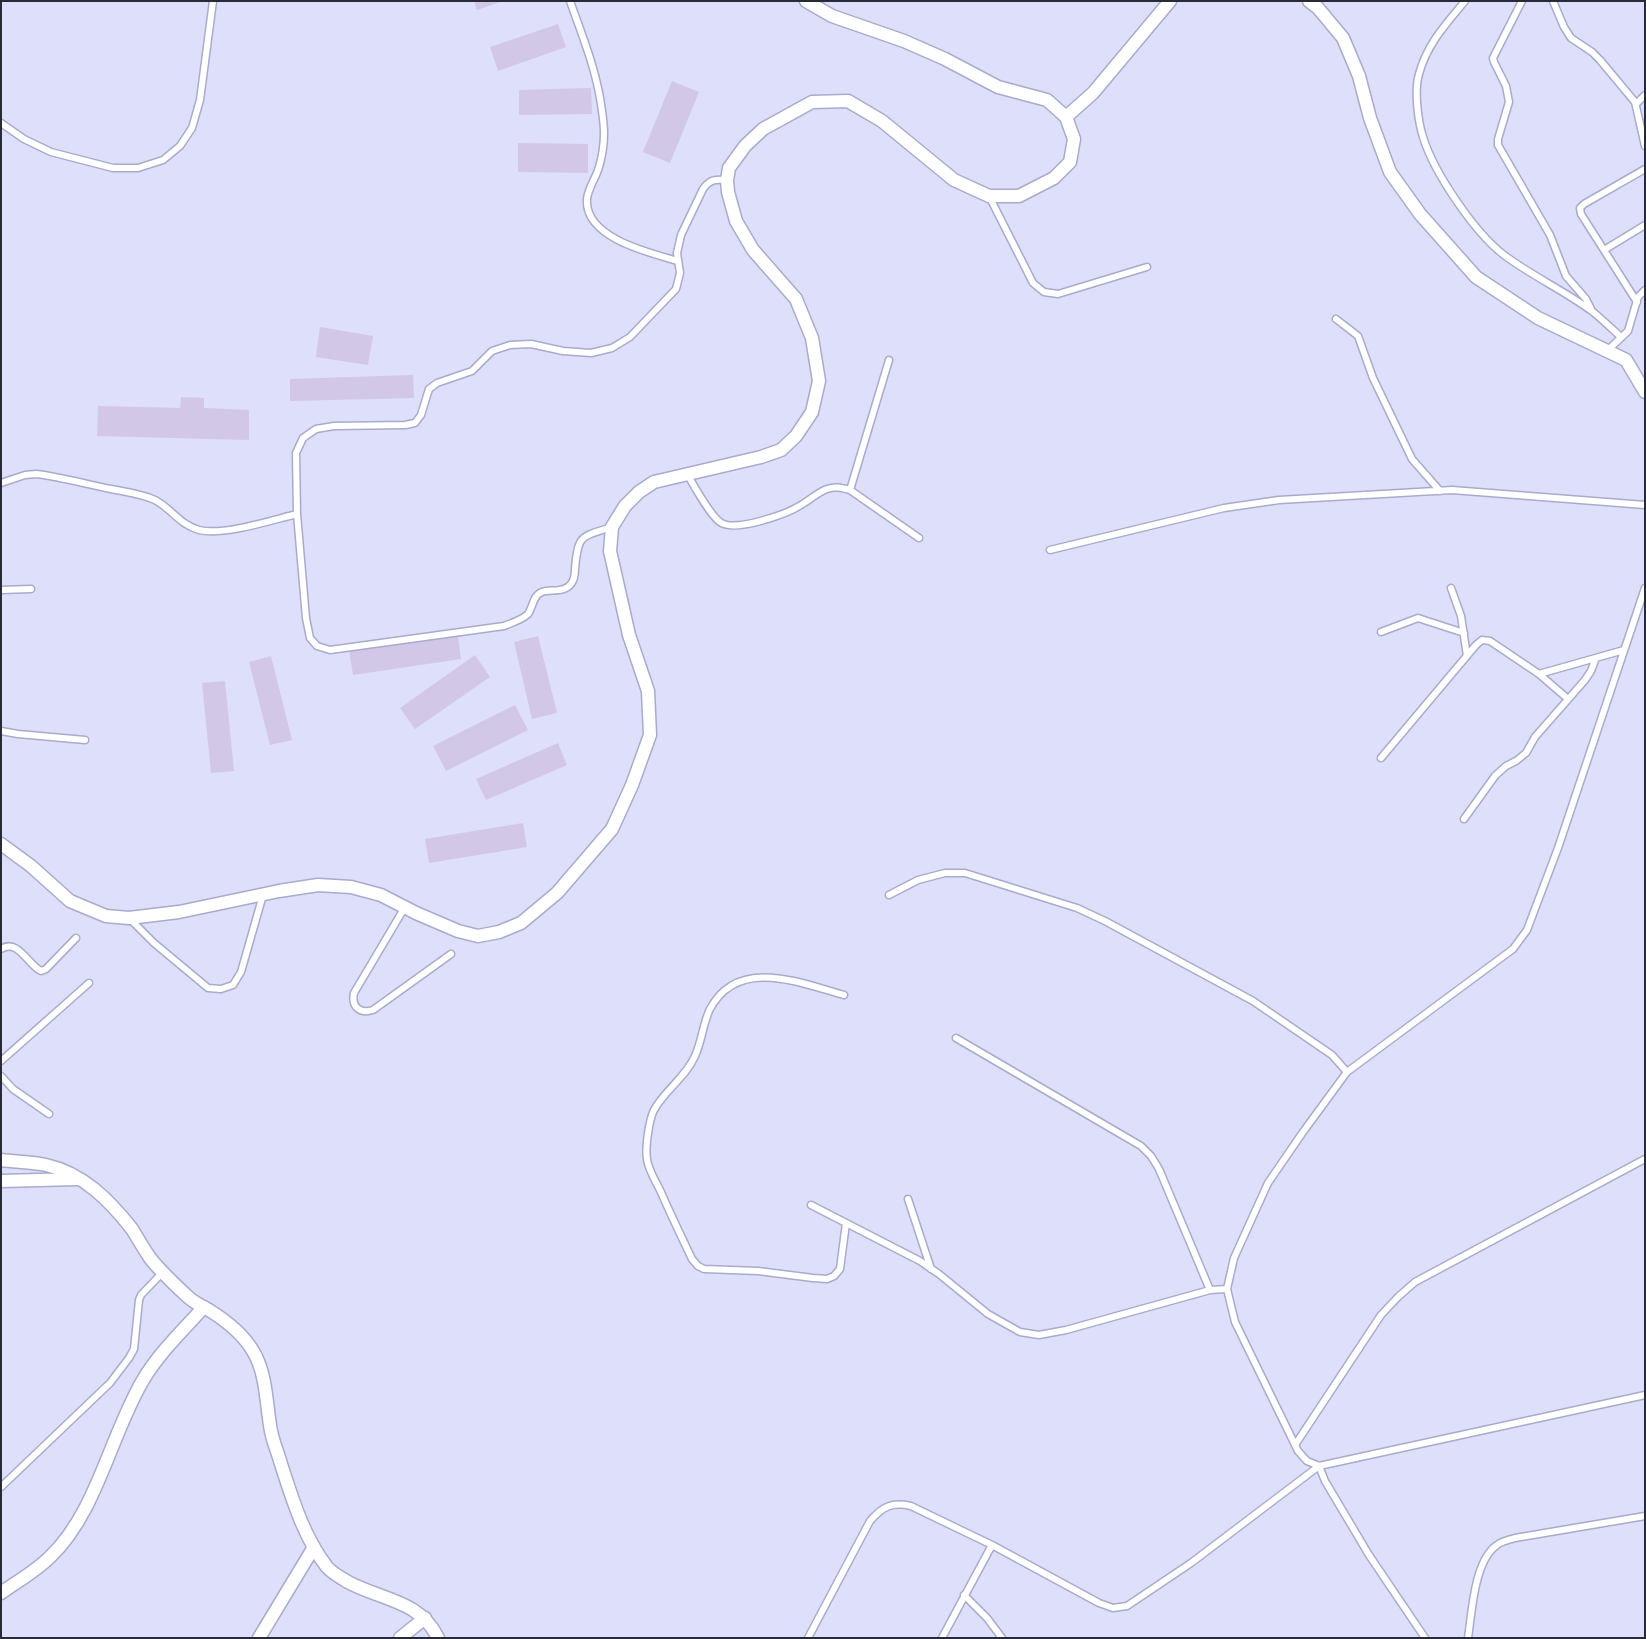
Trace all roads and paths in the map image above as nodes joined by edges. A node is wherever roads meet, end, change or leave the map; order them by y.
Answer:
1 (213, 1) edge
2 (570, 1) edge
3 (806, 1) edge
4 (1170, 1) edge
5 (1309, 1) edge
6 (1465, 1) edge
7 (1522, 1) edge
8 (1553, 1) edge
9 (1645, 94) edge
10 (1636, 104) junction
11 (1066, 117) junction
12 (1, 123) edge
13 (1645, 146) edge
14 (1645, 169) edge
15 (727, 180) junction
16 (989, 196) junction
17 (1645, 226) edge
18 (1604, 250) junction
19 (678, 261) junction
20 (1147, 267) dead end
21 (1645, 290) edge
22 (1637, 302) junction
23 (1592, 312) junction
24 (1336, 319) dead end
25 (1621, 337) junction
26 (1607, 351) junction
27 (889, 360) dead end
28 (1645, 392) edge
29 (687, 474) junction
30 (1, 483) edge
31 (850, 490) junction
32 (1440, 491) junction
33 (1645, 505) edge
34 (297, 514) junction
35 (612, 526) junction
36 (918, 538) dead end
37 (1050, 550) dead end
38 (1451, 588) dead end
39 (1645, 588) edge
40 (31, 589) dead end
41 (1, 590) edge
42 (1381, 632) dead end
43 (1464, 633) junction
44 (1624, 650) junction
45 (1467, 656) junction
46 (1596, 658) junction
47 (1539, 674) junction
48 (1568, 700) junction
49 (1, 731) edge
50 (85, 740) dead end
51 (1381, 758) dead end
52 (1464, 818) dead end
53 (1, 844) edge
54 (263, 894) junction
55 (889, 895) dead end
56 (405, 907) junction
57 (129, 918) junction
58 (76, 938) dead end
59 (1, 949) edge
60 (451, 954) dead end
61 (89, 983) dead end
62 (844, 995) dead end
63 (956, 1038) dead end
64 (1, 1061) edge
65 (1347, 1072) junction
66 (1, 1076) edge
67 (49, 1114) dead end
68 (1645, 1159) edge
69 (1, 1160) edge
70 (80, 1179) junction
71 (1, 1181) edge
72 (908, 1199) dead end
73 (811, 1205) dead end
74 (846, 1223) junction
75 (931, 1269) junction
76 (163, 1272) junction
77 (1227, 1289) junction
78 (1210, 1290) junction
79 (204, 1307) junction
80 (1645, 1395) edge
81 (1295, 1445) junction
82 (1319, 1466) junction
83 (1, 1487) edge
84 (1645, 1516) edge
85 (992, 1545) junction
86 (314, 1547) junction
87 (1, 1592) edge
88 (964, 1595) junction
89 (425, 1618) junction
90 (259, 1638) edge
91 (400, 1638) edge
92 (438, 1638) edge
93 (808, 1638) edge
94 (942, 1638) edge
95 (1002, 1638) edge
96 (1425, 1638) edge
97 (1468, 1638) edge

1 - 12 lane
2 - 19 lane
3 - 11 street
4 - 11 street
5 - 26 street
6 - 23 lane
7 - 23 lane
8 - 10 lane
9 - 10 lane
10 - 13 lane
11 - 16 street
14 - 18 lane
15 - 16 street
15 - 19 lane
15 - 29 street
16 - 20 lane
17 - 18 lane
18 - 22 lane
19 - 34 lane
21 - 22 lane
22 - 25 lane
23 - 25 lane
24 - 32 lane
25 - 26 lane
26 - 28 street
27 - 31 lane
29 - 31 lane
29 - 35 street
30 - 34 lane
31 - 36 lane
32 - 33 lane
32 - 37 lane
34 - 35 lane
35 - 56 street
38 - 43 lane
39 - 44 lane
40 - 41 lane
42 - 43 lane
43 - 45 lane
44 - 46 lane
44 - 65 lane
45 - 47 lane
45 - 51 lane
46 - 47 lane
46 - 48 lane
47 - 48 lane
48 - 52 lane
49 - 50 lane
53 - 57 street
54 - 56 street
54 - 57 street
54 - 57 lane
55 - 65 lane
56 - 60 lane
58 - 59 lane
61 - 64 lane
62 - 74 lane
63 - 78 lane
65 - 77 lane
66 - 67 lane
68 - 81 lane
69 - 70 street
70 - 71 street
70 - 76 street
72 - 75 lane
73 - 74 lane
74 - 75 lane
75 - 78 lane
76 - 79 street
76 - 83 lane
77 - 78 lane
77 - 81 lane
79 - 86 street
79 - 87 street
80 - 82 lane
81 - 82 lane
82 - 85 lane
82 - 96 lane
84 - 97 lane
85 - 88 lane
85 - 93 lane
86 - 89 street
86 - 90 street
88 - 94 lane
88 - 95 lane
89 - 91 street
89 - 92 street

